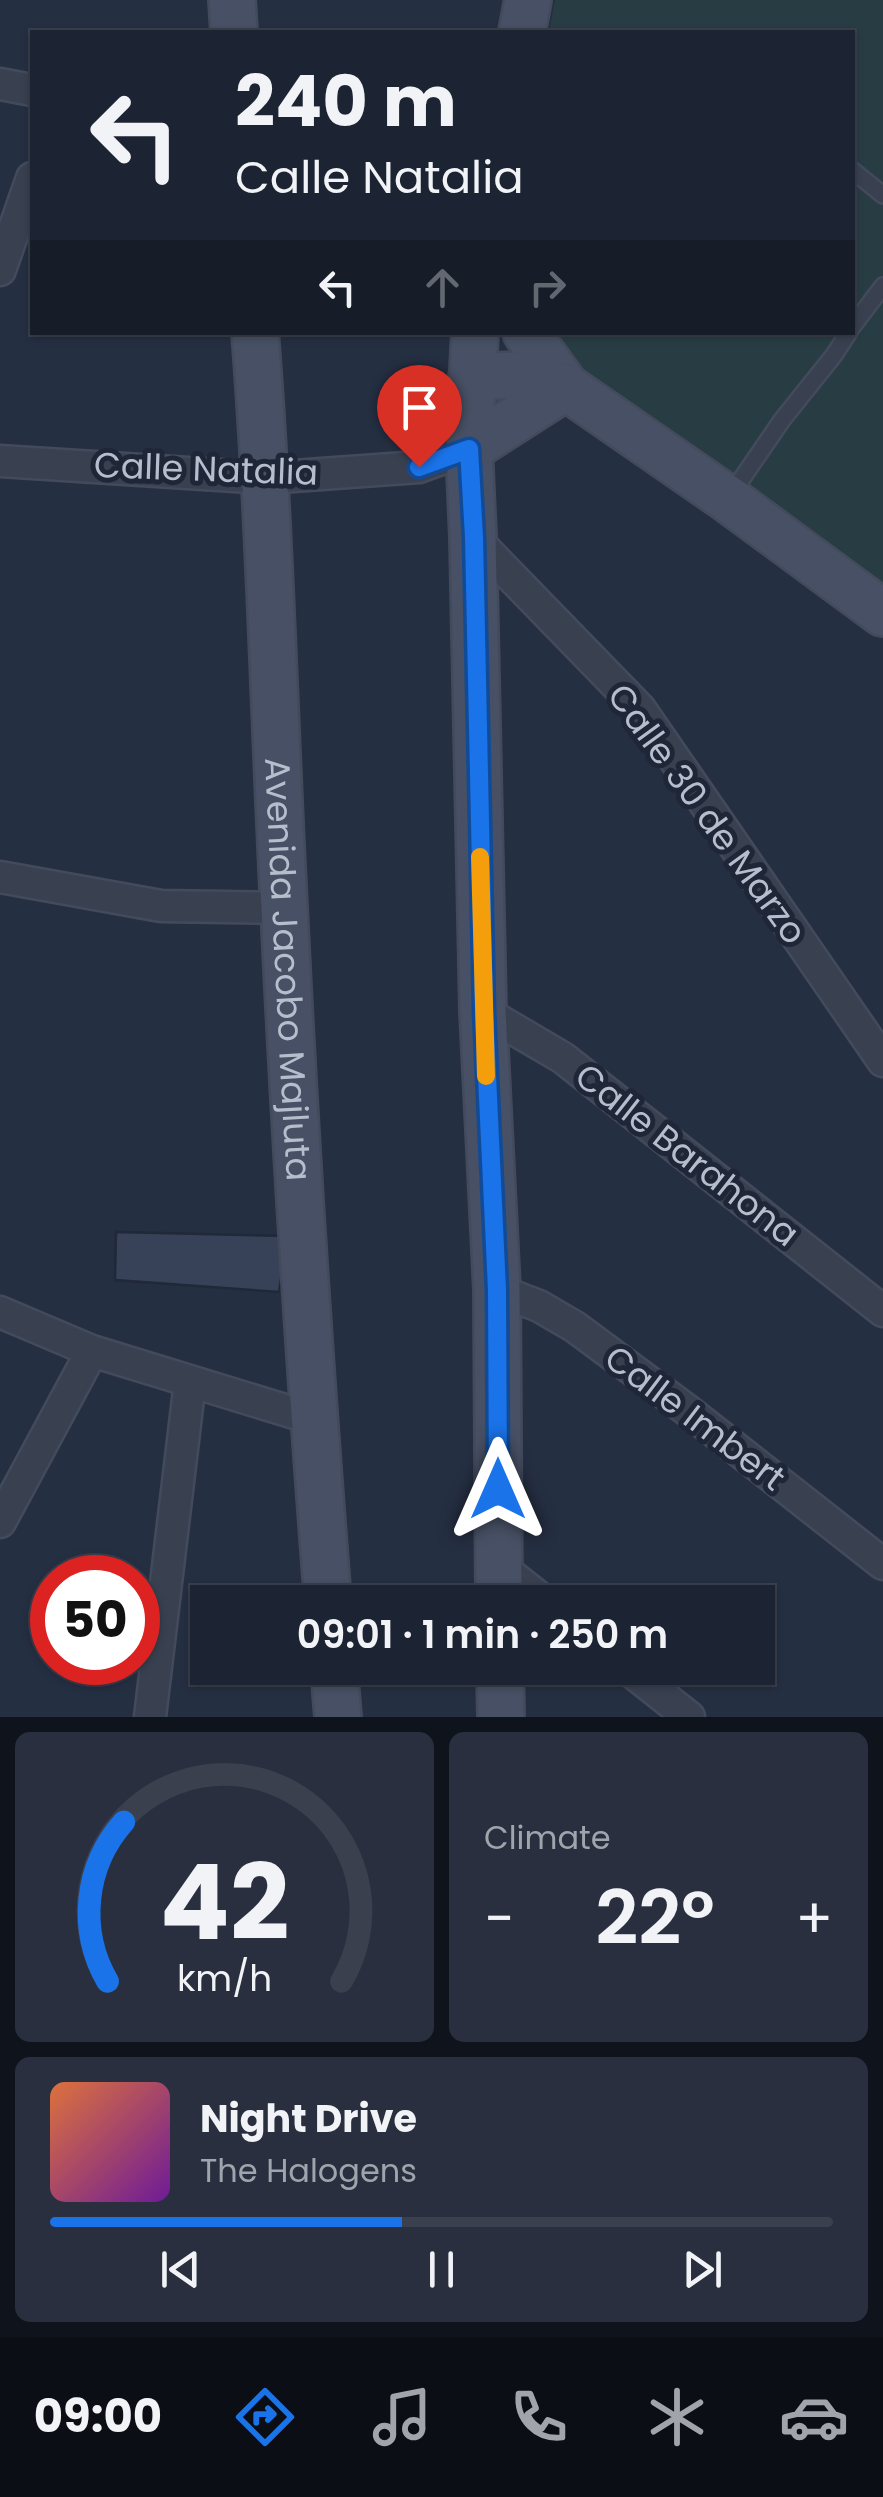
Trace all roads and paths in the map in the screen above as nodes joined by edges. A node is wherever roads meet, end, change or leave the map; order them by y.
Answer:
1 (232, 0) edge
2 (528, 0) edge
3 (234, 30) edge
4 (522, 30) edge
5 (0, 84) edge
6 (30, 90) edge
7 (855, 172) edge
8 (30, 184) edge
9 (883, 195) edge
10 (0, 270) edge
11 (883, 286) edge
12 (855, 324) edge
13 (255, 335) edge
14 (475, 335) edge
15 (528, 335) edge
16 (848, 335) edge
17 (472, 378) junction
18 (566, 387) junction
19 (469, 449) junction
20 (0, 460) edge
21 (266, 478) junction
22 (728, 499) junction
23 (474, 537) junction
24 (883, 613) edge
25 (0, 877) edge
26 (284, 908) junction
27 (484, 1011) junction
28 (883, 1061) edge
29 (497, 1290) junction
30 (883, 1310) edge
31 (0, 1312) edge
32 (92, 1351) junction
33 (190, 1382) junction
34 (314, 1418) junction
35 (0, 1522) edge
36 (883, 1564) edge
37 (498, 1584) edge
38 (327, 1585) edge
39 (335, 1685) edge
40 (500, 1685) edge
41 (648, 1685) edge
42 (150, 1717) edge
43 (338, 1717) edge
44 (501, 1717) edge
45 (689, 1717) edge

1 - 3 main road
2 - 4 main road
5 - 6 street
7 - 9 lane
8 - 10 street
11 - 12 lane
13 - 21 main road, Avenida Jacobo Majluta
14 - 17 main road
15 - 18 main road
16 - 22 lane
17 - 18 main road
17 - 19 main road
18 - 19 main road
18 - 22 main road
19 - 21 street, Calle Natalia
19 - 23 main road
20 - 21 street, Calle Natalia
21 - 26 main road, Avenida Jacobo Majluta
22 - 24 main road
23 - 27 main road
23 - 28 street, Calle 30 de Marzo
25 - 26 street
26 - 34 main road, Avenida Jacobo Majluta
27 - 29 main road
27 - 30 street, Calle Barahona
29 - 36 street, Calle Imbert
29 - 37 main road
31 - 32 street
32 - 33 street
32 - 35 street
33 - 34 street
33 - 42 street
34 - 38 main road, Avenida Jacobo Majluta
39 - 43 main road
40 - 44 main road
41 - 45 street

